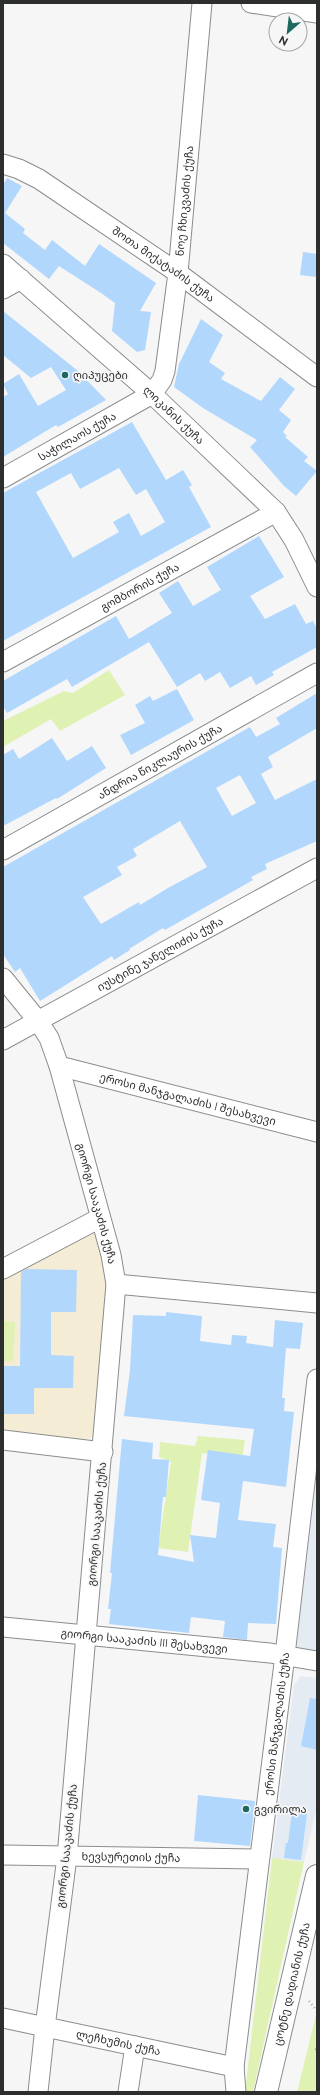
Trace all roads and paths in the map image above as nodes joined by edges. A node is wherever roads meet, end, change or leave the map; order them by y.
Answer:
1 (202, 3) edge
2 (251, 3) edge
3 (317, 13) edge
4 (3, 164) edge
5 (3, 264) edge
6 (178, 273) junction
7 (21, 279) junction
8 (3, 289) edge
9 (317, 377) edge
10 (152, 394) junction
11 (3, 478) edge
12 (276, 512) junction
13 (317, 588) edge
14 (3, 662) edge
15 (317, 673) edge
16 (3, 850) edge
17 (317, 868) edge
18 (3, 978) edge
19 (38, 1021) junction
20 (3, 1040) edge
21 (59, 1066) junction
22 (317, 1132) edge
23 (100, 1218) junction
24 (3, 1269) edge
25 (116, 1284) junction
26 (317, 1303) edge
27 (317, 1379) edge
28 (3, 1440) edge
29 (103, 1452) junction
30 (3, 1627) edge
31 (87, 1635) junction
32 (285, 1655) junction
33 (317, 1660) edge
34 (3, 1855) edge
35 (67, 1857) junction
36 (259, 1859) junction
37 (317, 1876) edge
38 (310, 2001) dead end
39 (317, 2011) edge
40 (3, 2018) edge
41 (45, 2027) junction
42 (135, 2046) junction
43 (234, 2066) junction
44 (38, 2092) edge
45 (128, 2092) edge
46 (236, 2092) edge
47 (266, 2092) edge

1 - 6 street, ნოე ჩხიკვაძის ქუჩა
2 - 3 street
4 - 6 street, შოთა მიქატაძის ქუჩა
5 - 7 street, ლიკანის ქუჩა
6 - 9 street, შოთა მიქატაძის ქუჩა
6 - 10 street, ნოე ჩხიკვაძის ქუჩა
7 - 8 street
7 - 10 street, ლიკანის ქუჩა
10 - 11 street, საჭილაოს ქუჩა
10 - 12 street, ლიკანის ქუჩა
12 - 13 street, ლიკანის ქუჩა
12 - 14 street, გომბორის ქუჩა
15 - 16 street, ანდრია წიკლაურის ქუჩა
17 - 19 street, იუსტინე ჯანელიძის ქუჩა
18 - 19 street, გიორგი სააკაძის ქუჩა
19 - 20 street, იუსტინე ჯანელიძის ქუჩა
19 - 21 street, გიორგი სააკაძის ქუჩა
21 - 22 street, ეროსი მანჯგალაძის I შესახვევი
21 - 23 street, გიორგი სააკაძის ქუჩა
23 - 24 street
23 - 25 street, გიორგი სააკაძის ქუჩა
25 - 26 street
25 - 29 street, გიორგი სააკაძის ქუჩა
27 - 32 street, ეროსი მანჯგალაძის ქუჩა
28 - 29 street
29 - 31 street, გიორგი სააკაძის ქუჩა
30 - 31 street, გიორგი სააკაძის III შესახვევი
31 - 32 street, გიორგი სააკაძის III შესახვევი
31 - 35 street, გიორგი სააკაძის ქუჩა
32 - 33 street, გიორგი სააკაძის III შესახვევი
32 - 36 street, ეროსი მანჯგალაძის ქუჩა
34 - 35 street, ხევსურეთის ქუჩა
35 - 36 street, ხევსურეთის ქუჩა
35 - 41 street, გიორგი სააკაძის ქუჩა
36 - 43 street, ეროსი მანჯგალაძის ქუჩა
37 - 47 main road, ცოტნე დადიანის ქუჩა
38 - 39 path
40 - 41 street, ლეჩხუმის ქუჩა
41 - 42 street, ლეჩხუმის ქუჩა
41 - 44 street, გიორგი სააკაძის ქუჩა
42 - 43 street, ლეჩხუმის ქუჩა
42 - 45 street
43 - 46 street, ეროსი მანჯგალაძის ქუჩა

